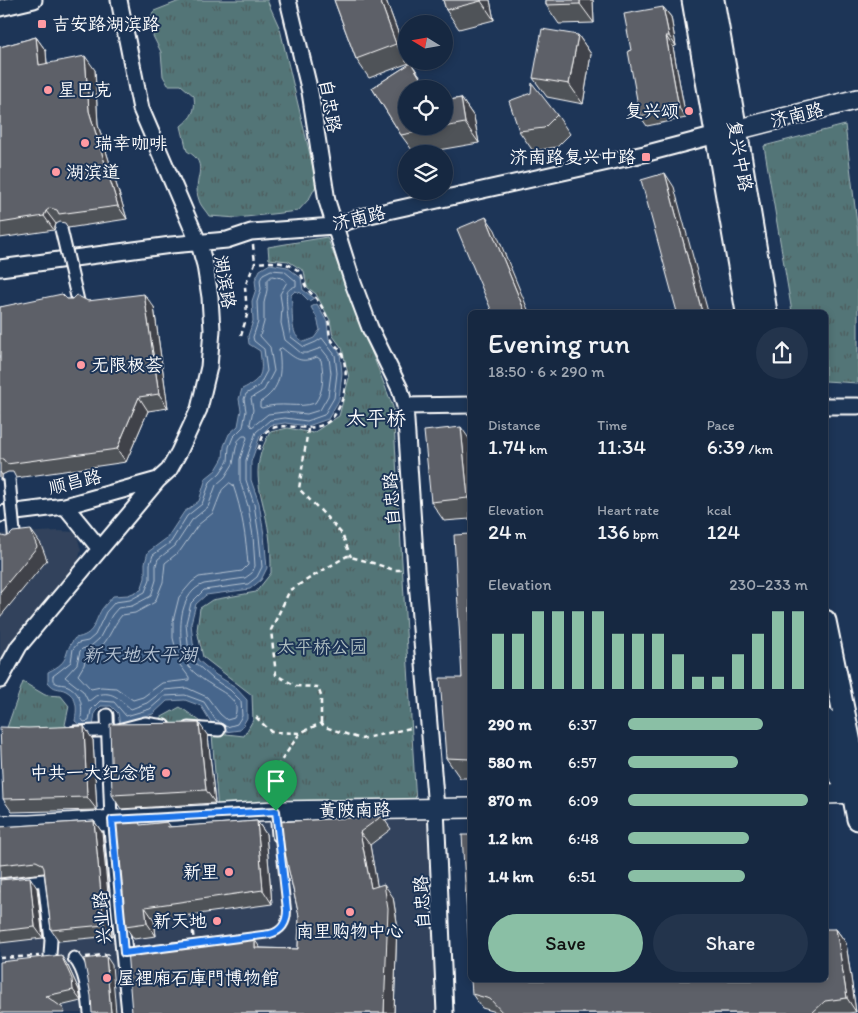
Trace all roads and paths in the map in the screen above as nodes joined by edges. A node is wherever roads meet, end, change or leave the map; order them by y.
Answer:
1 (34, 0) edge
2 (119, 0) edge
3 (288, 0) edge
4 (693, 0) edge
5 (713, 0) edge
6 (0, 8) edge
7 (858, 99) edge
8 (726, 132) junction
9 (334, 226) junction
10 (61, 229) dead end
11 (251, 232) junction
12 (199, 244) junction
13 (68, 259) junction
14 (255, 263) junction
15 (0, 268) edge
16 (79, 305) edge
17 (747, 310) edge
18 (766, 310) edge
19 (241, 336) dead end
20 (468, 405) edge
21 (405, 406) junction
22 (828, 406) edge
23 (858, 406) edge
24 (308, 429) junction
25 (258, 450) dead end
26 (9, 479) dead end
27 (158, 480) junction
28 (65, 506) junction
29 (6, 513) edge
30 (15, 543) edge
31 (100, 549) junction
32 (351, 557) junction
33 (416, 569) junction
34 (828, 636) edge
35 (0, 680) edge
36 (107, 715) dead end
37 (256, 717) dead end
38 (321, 723) junction
39 (429, 724) junction
40 (219, 730) dead end
41 (108, 731) junction
42 (828, 731) edge
43 (64, 733) edge
44 (300, 733) junction
45 (856, 793) edge
46 (828, 794) edge
47 (436, 808) junction
48 (468, 808) edge
49 (276, 811) junction
50 (858, 819) edge
51 (112, 820) junction
52 (0, 825) edge
53 (278, 835) joint
54 (0, 885) edge
55 (190, 907) edge
56 (230, 939) edge
57 (201, 943) edge
58 (194, 944) junction
59 (186, 945) edge
60 (50, 955) edge
61 (74, 958) dead end
62 (90, 1013) edge
63 (130, 1013) edge
64 (445, 1013) edge

1 - 6 street
2 - 12 street, 湖滨路
3 - 9 street, 自忠路
4 - 8 main road, 复兴中路
5 - 8 main road, 复兴中路
7 - 8 street, 济南路
8 - 9 street, 济南路
8 - 17 main road, 复兴中路
8 - 18 main road, 复兴中路
9 - 11 street, 济南路
9 - 21 street, 自忠路
10 - 13 street, bridge
11 - 12 street, 济南路
11 - 14 path
12 - 13 street, 济南路
12 - 27 street, 湖滨路
13 - 15 street, 济南路
13 - 16 street, bridge
14 - 19 path
14 - 24 path
20 - 21 street
21 - 33 street, 自忠路
22 - 23 street
24 - 25 path
24 - 32 path
26 - 29 street, bridge
27 - 28 street, 顺昌路
27 - 31 street, 湖滨路
28 - 29 street, 顺昌路
28 - 31 street
29 - 30 street, bridge
31 - 35 street, 湖滨路
32 - 33 path
32 - 38 path
33 - 39 street, 自忠路
34 - 45 main road
36 - 41 street
37 - 44 path
38 - 39 path
38 - 44 path
39 - 47 street, 自忠路
40 - 41 street
41 - 43 street
41 - 51 street
42 - 45 main road
44 - 49 path
45 - 46 street
45 - 50 main road
47 - 48 street, 黄陂南路
47 - 49 street, 黄陂南路
47 - 64 street, 自忠路
49 - 51 street, 黄陂南路
49 - 53 street
51 - 52 street, 黄陂南路
51 - 63 street, 兴业路
53 - 56 path
54 - 60 street
55 - 58 path
57 - 58 path
58 - 59 path
61 - 62 street

